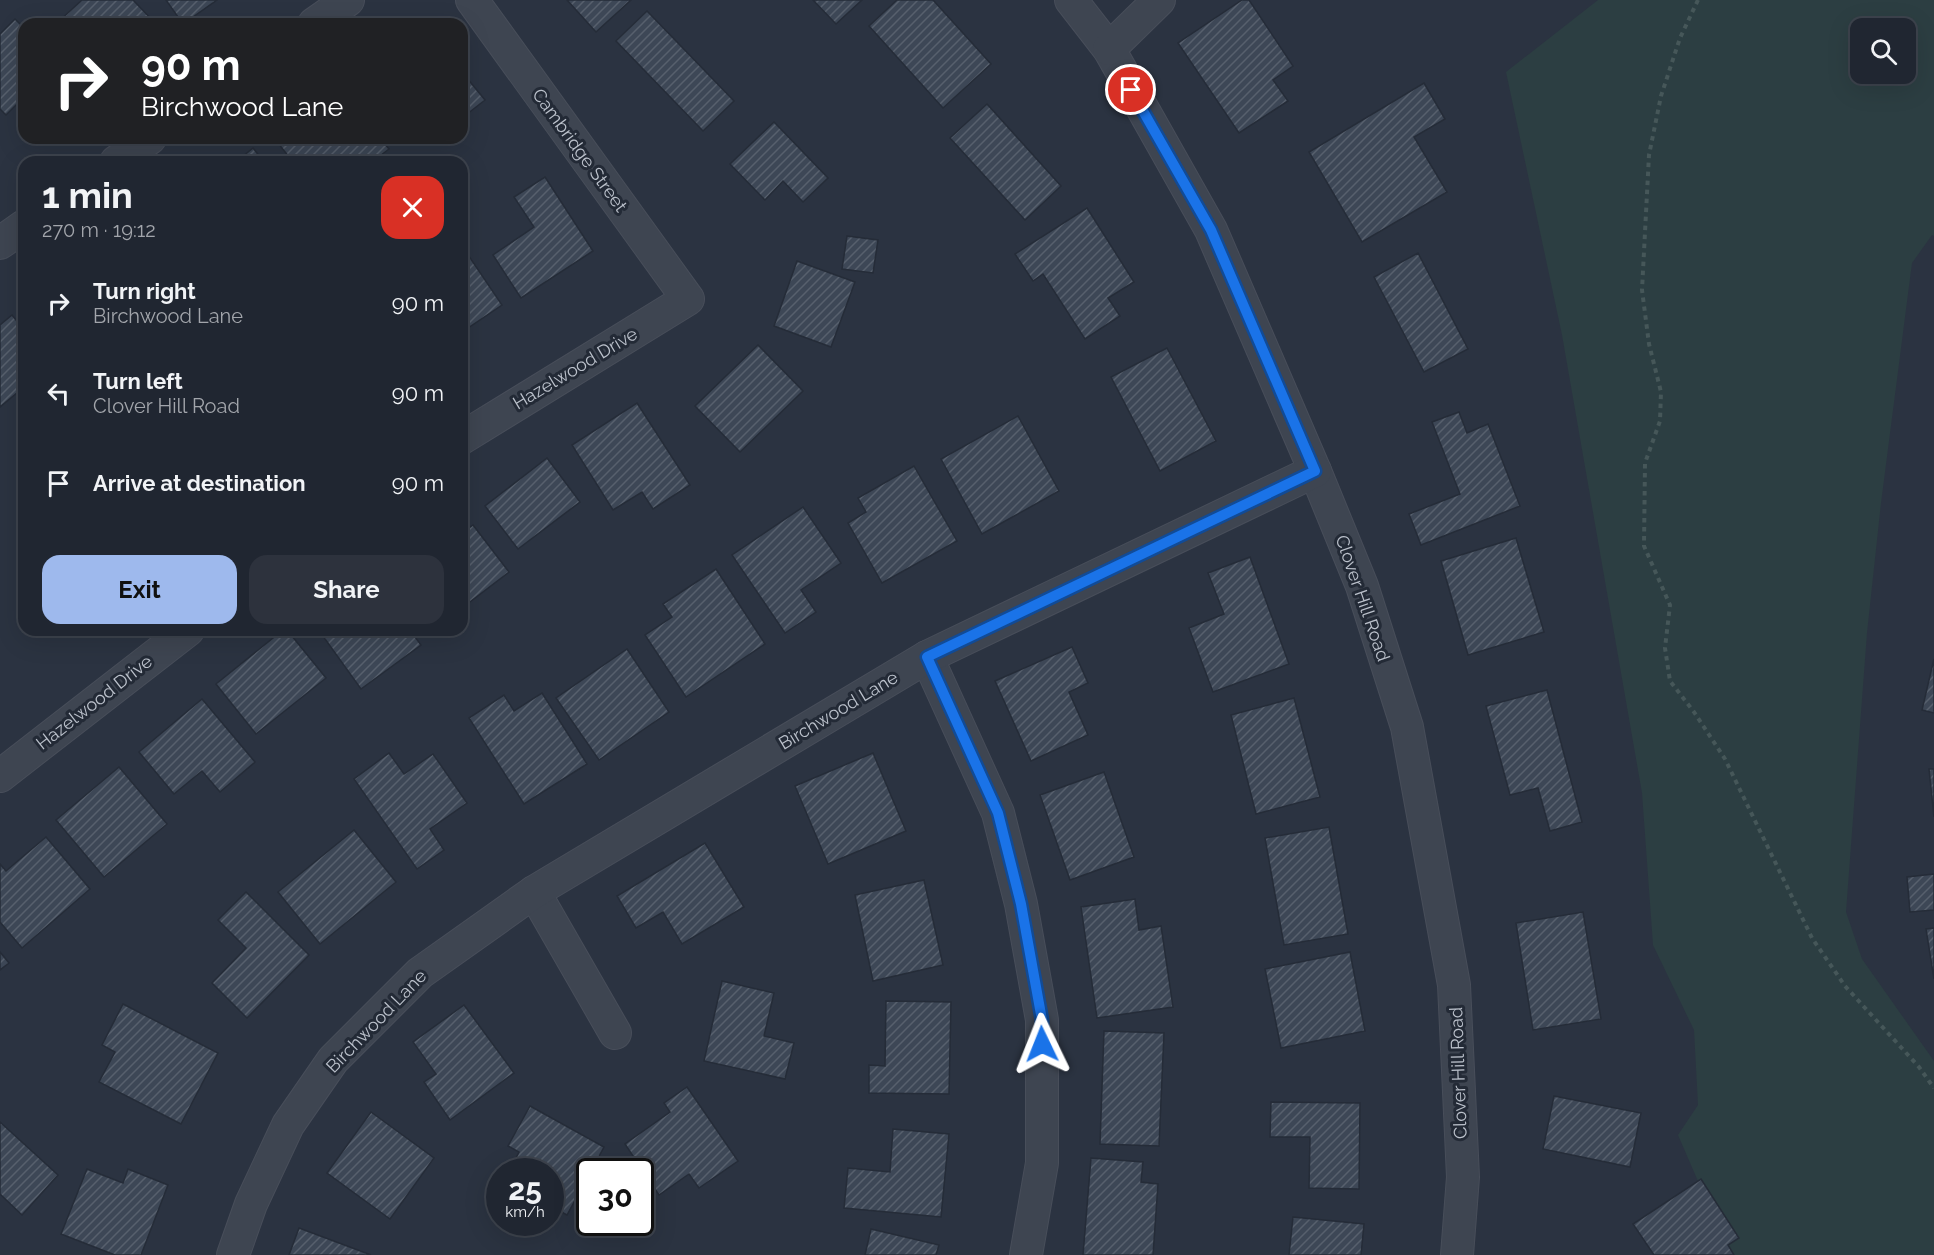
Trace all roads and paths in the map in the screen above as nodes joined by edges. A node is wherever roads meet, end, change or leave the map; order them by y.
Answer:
1 (348, 0) edge
2 (472, 0) edge
3 (1071, 0) edge
4 (1159, 0) edge
5 (1698, 0) edge
6 (322, 18) edge
7 (1109, 50) junction
8 (142, 144) edge
9 (124, 156) edge
10 (18, 230) edge
11 (0, 243) edge
12 (688, 299) joint
13 (468, 434) edge
14 (1315, 471) junction
15 (180, 636) edge
16 (927, 657) junction
17 (0, 776) edge
18 (534, 892) junction
19 (615, 1033) dead end
20 (1934, 1088) edge
21 (233, 1255) edge
22 (1026, 1255) edge
23 (1457, 1255) edge

1 - 6 street
2 - 12 street, Cambridge Street
3 - 7 street, Clover Hill Road
4 - 7 street
5 - 20 path
7 - 14 street, Clover Hill Road
8 - 9 street
10 - 11 street
12 - 13 street, Hazelwood Drive
14 - 16 street, Birchwood Lane
14 - 23 street, Clover Hill Road
15 - 17 street, Hazelwood Drive
16 - 18 street, Birchwood Lane
16 - 22 street
18 - 19 street
18 - 21 street, Birchwood Lane

